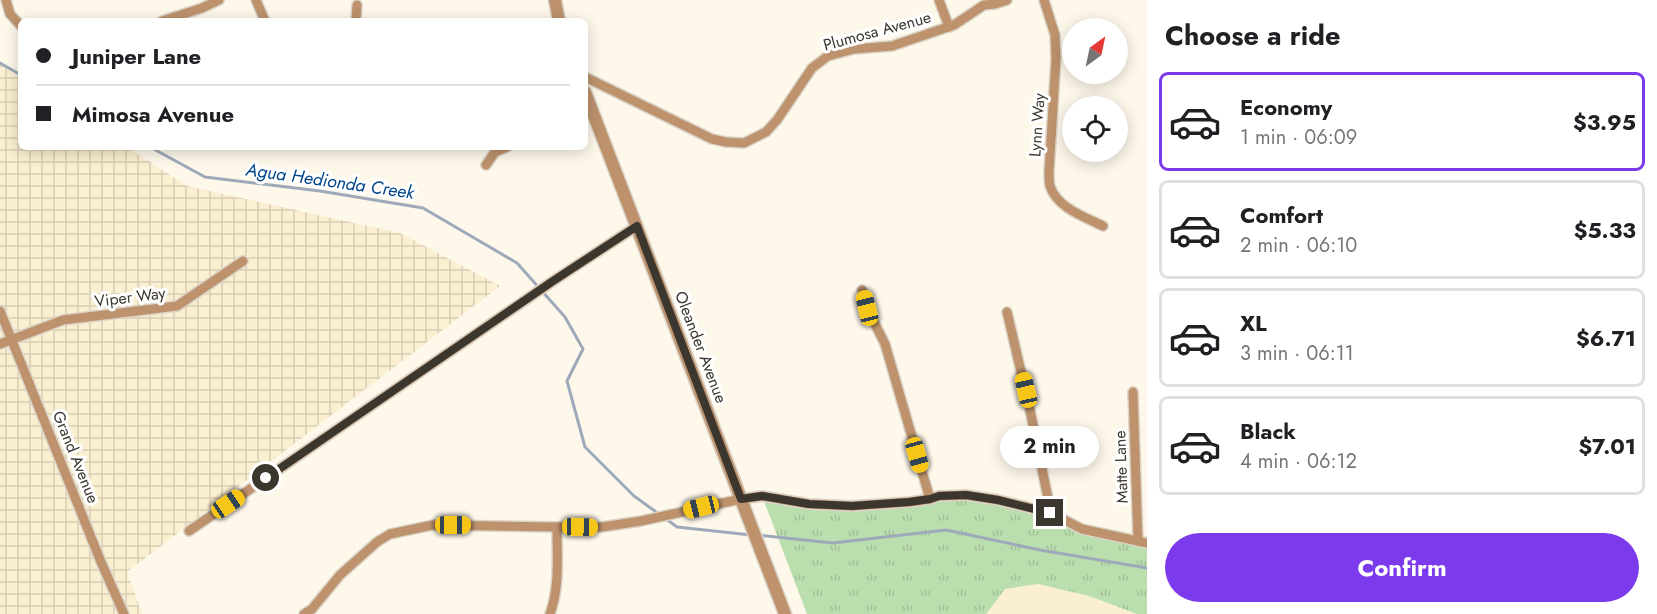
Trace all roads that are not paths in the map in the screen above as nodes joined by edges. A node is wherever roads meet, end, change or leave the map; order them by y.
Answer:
1 (6, 0) edge
2 (219, 0) edge
3 (256, 0) edge
4 (555, 0) edge
5 (939, 0) edge
6 (1007, 0) edge
7 (1044, 0) edge
8 (357, 5) dead end
9 (171, 18) edge
10 (264, 18) edge
11 (356, 18) edge
12 (558, 18) edge
13 (18, 23) edge
14 (949, 27) junction
15 (588, 78) edge
16 (589, 112) edge
17 (500, 150) edge
18 (486, 165) dead end
19 (637, 226) junction
20 (1103, 226) dead end
21 (243, 261) dead end
22 (862, 290) dead end
23 (0, 311) edge
24 (1007, 312) dead end
25 (11, 339) junction
26 (0, 344) edge
27 (1133, 392) dead end
28 (741, 499) junction
29 (930, 499) junction
30 (1050, 513) junction
31 (557, 526) junction
32 (189, 531) dead end
33 (1143, 542) edge
34 (124, 614) edge
35 (304, 614) edge
36 (550, 614) edge
37 (785, 614) edge

1 - 13 street
2 - 9 street
3 - 10 street
4 - 12 street
5 - 14 street
6 - 14 street, Plumosa Avenue
7 - 20 street, Lynn Way
8 - 11 street
14 - 15 street, Plumosa Avenue
16 - 19 street, Oleander Avenue
17 - 18 street
19 - 28 street, Oleander Avenue
19 - 32 street
21 - 25 street, Viper Way
22 - 29 street
23 - 25 street, Grand Avenue
24 - 30 street
25 - 26 street, Viper Way
25 - 34 street, Grand Avenue
27 - 33 street, Matte Lane
28 - 29 street
28 - 31 street
28 - 37 street, Oleander Avenue
29 - 30 street
30 - 33 street
31 - 35 street
31 - 36 street

